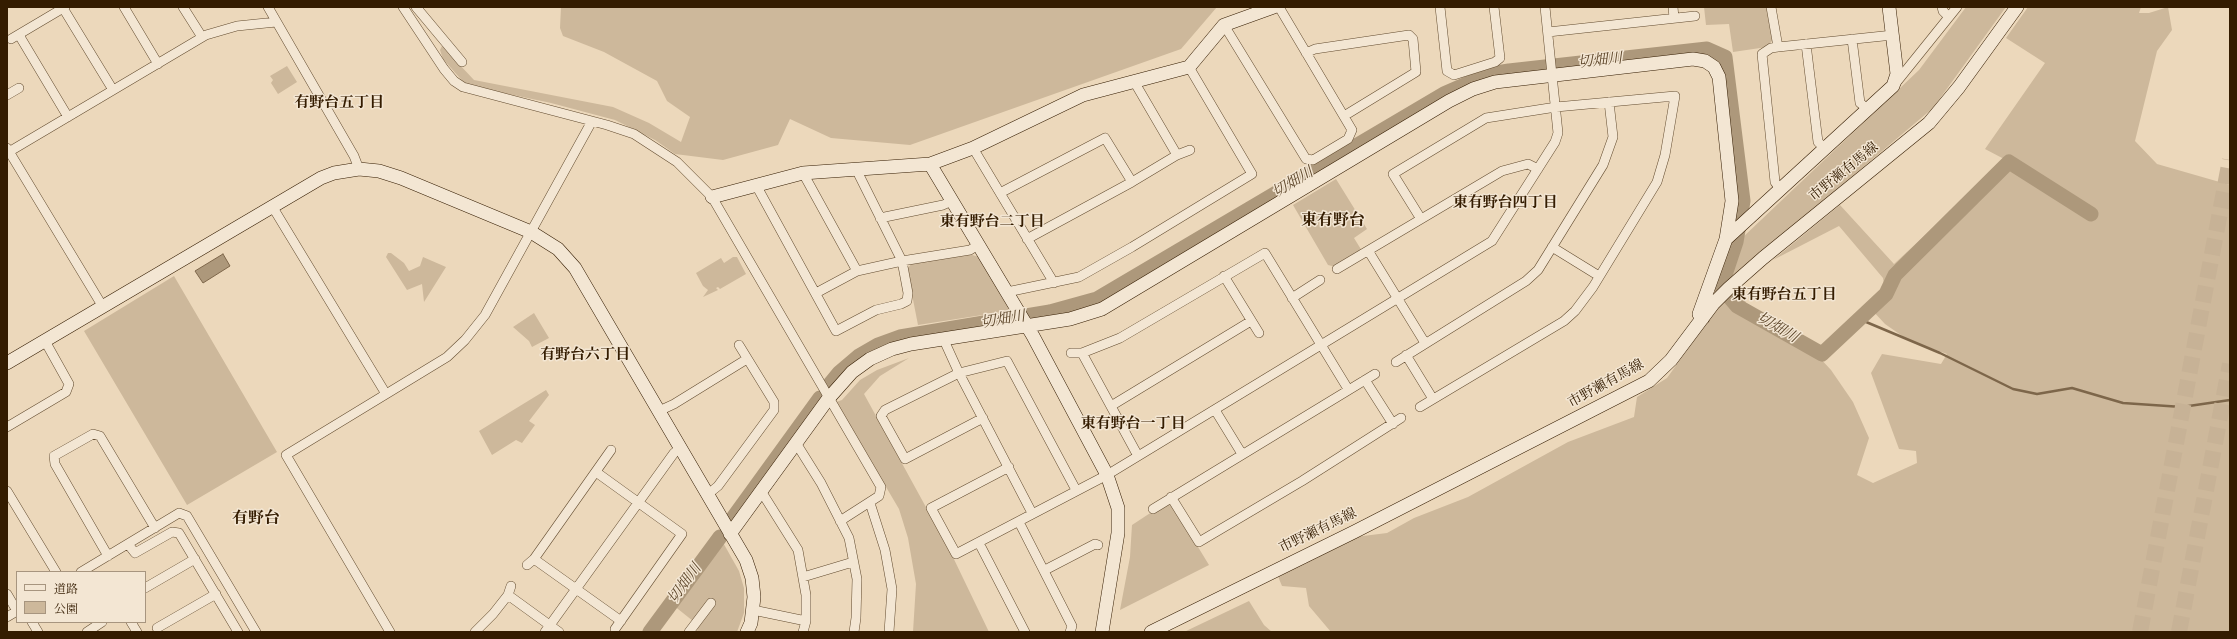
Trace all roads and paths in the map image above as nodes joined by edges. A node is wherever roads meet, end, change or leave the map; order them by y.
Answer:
1 (124, 7) edge
2 (183, 7) edge
3 (268, 7) edge
4 (403, 7) edge
5 (416, 7) edge
6 (1274, 7) edge
7 (1279, 7) edge
8 (1440, 7) edge
9 (1494, 7) edge
10 (1545, 7) edge
11 (1674, 7) edge
12 (1771, 7) edge
13 (1889, 7) edge
14 (1942, 7) edge
15 (1957, 7) edge
16 (2017, 7) edge
17 (64, 8) edge
18 (1695, 16) dead end
19 (1949, 17) junction
20 (1674, 18) junction
21 (276, 22) junction
22 (1224, 25) junction
23 (1548, 32) junction
24 (1893, 35) junction
25 (202, 37) junction
26 (1852, 39) junction
27 (1806, 44) junction
28 (1778, 48) junction
29 (1306, 53) junction
30 (462, 62) dead end
31 (158, 64) junction
32 (1189, 67) junction
33 (1553, 75) junction
34 (1135, 83) junction
35 (1893, 86) junction
36 (19, 88) dead end
37 (113, 90) junction
38 (7, 95) edge
39 (1609, 102) junction
40 (1556, 107) junction
41 (1868, 109) junction
42 (1344, 116) junction
43 (68, 117) junction
44 (592, 121) junction
45 (973, 148) junction
46 (1825, 148) junction
47 (1190, 150) dead end
48 (8, 151) edge
49 (1177, 155) junction
50 (930, 164) junction
51 (359, 169) junction
52 (856, 169) junction
53 (1538, 169) junction
54 (803, 173) junction
55 (1132, 182) junction
56 (756, 185) junction
57 (1780, 189) junction
58 (1000, 193) junction
59 (712, 197) junction
60 (952, 201) junction
61 (272, 206) junction
62 (880, 218) junction
63 (1422, 219) junction
64 (531, 232) junction
65 (1027, 239) junction
66 (1727, 239) junction
67 (978, 245) junction
68 (1552, 248) junction
69 (1369, 252) junction
70 (902, 261) junction
71 (1337, 269) dead end
72 (857, 271) junction
73 (1224, 276) junction
74 (1599, 276) junction
75 (1320, 280) dead end
76 (1054, 283) junction
77 (1007, 292) junction
78 (816, 293) junction
79 (1292, 298) junction
80 (1398, 298) junction
81 (103, 307) junction
82 (1703, 318) junction
83 (1251, 321) junction
84 (1027, 326) junction
85 (1260, 333) dead end
86 (942, 338) junction
87 (45, 341) junction
88 (1425, 343) junction
89 (739, 345) dead end
90 (1320, 346) junction
91 (1071, 353) dead end
92 (1082, 353) junction
93 (1406, 355) junction
94 (747, 359) junction
95 (1396, 362) dead end
96 (7, 363) edge
97 (959, 373) junction
98 (1375, 374) dead end
99 (1364, 380) junction
100 (1348, 389) junction
101 (386, 394) junction
102 (828, 399) junction
103 (1433, 399) junction
104 (1111, 406) junction
105 (1420, 407) dead end
106 (1215, 410) junction
107 (659, 411) junction
108 (983, 418) junction
109 (1401, 418) dead end
110 (1393, 424) junction
111 (7, 427) edge
112 (796, 443) junction
113 (680, 448) junction
114 (611, 450) dead end
115 (1242, 454) junction
116 (1138, 456) junction
117 (1009, 467) junction
118 (596, 472) junction
119 (1107, 475) junction
120 (1076, 490) junction
121 (761, 491) junction
122 (7, 492) edge
123 (707, 495) junction
124 (1171, 497) junction
125 (638, 502) junction
126 (870, 503) junction
127 (1153, 509) dead end
128 (1032, 513) junction
129 (840, 521) junction
130 (1019, 522) junction
131 (155, 528) junction
132 (730, 534) junction
133 (978, 543) junction
134 (128, 544) junction
135 (1098, 545) dead end
136 (108, 556) junction
137 (195, 559) junction
138 (853, 562) junction
139 (1045, 570) junction
140 (55, 571) edge
141 (83, 571) edge
142 (803, 577) junction
143 (146, 587) edge
144 (576, 589) junction
145 (7, 594) edge
146 (216, 594) junction
147 (711, 602) dead end
148 (16, 609) edge
149 (753, 610) junction
150 (16, 612) edge
151 (7, 617) edge
152 (621, 621) junction
153 (806, 621) junction
154 (100, 623) edge
155 (132, 623) edge
156 (35, 627) edge
157 (157, 628) dead end
158 (548, 629) edge
159 (615, 629) dead end
160 (235, 631) edge
161 (26, 632) edge
162 (87, 632) edge
163 (137, 632) edge
164 (256, 632) edge
165 (390, 632) edge
166 (475, 632) edge
167 (559, 632) edge
168 (689, 632) edge
169 (747, 632) edge
170 (803, 632) edge
171 (854, 632) edge
172 (890, 632) edge
173 (1025, 632) edge
174 (1070, 632) edge
175 (1102, 632) edge
176 (1150, 632) edge

1 - 31 street
2 - 25 street
3 - 21 street
4 - 44 street
5 - 30 street
6 - 22 street
7 - 29 street
8 - 9 street
10 - 23 street
11 - 20 street
12 - 28 street
13 - 24 street
14 - 19 street
15 - 19 street
16 - 82 street, 市野瀬有馬線
17 - 37 street
17 - 43 street
18 - 20 street
19 - 35 street
20 - 23 street
21 - 25 street
21 - 51 street
22 - 32 street
22 - 42 street
23 - 33 street
24 - 26 street
24 - 35 street
25 - 31 street
26 - 27 street
26 - 41 street
27 - 28 street
27 - 46 street
28 - 57 street
29 - 42 street
29 - 42 street
31 - 37 street
32 - 34 street
32 - 76 street
33 - 40 street
33 - 66 street
33 - 84 street
34 - 45 street
34 - 49 street
35 - 41 street
36 - 38 street
37 - 43 street
39 - 40 street
39 - 68 street
39 - 74 street
40 - 53 street
40 - 63 street
41 - 46 street
43 - 48 street
44 - 59 street
44 - 64 street
45 - 50 street
45 - 58 street
46 - 57 street
47 - 49 street
48 - 81 street
49 - 55 street
50 - 52 street
50 - 60 street
51 - 61 street
51 - 64 street
52 - 54 street
52 - 62 street
53 - 63 street
53 - 80 street
54 - 56 street
54 - 72 street
55 - 58 street
55 - 65 street
56 - 59 street
56 - 78 street
57 - 66 street
58 - 65 street
59 - 102 street
60 - 62 street
60 - 67 street
61 - 81 street
61 - 101 street
62 - 70 street
63 - 69 street
64 - 101 street
64 - 107 street
65 - 76 street
66 - 82 street
67 - 70 street
67 - 77 street
68 - 74 street
68 - 88 street
69 - 71 street
69 - 80 street
70 - 72 street
70 - 78 street
72 - 78 street
73 - 79 street
73 - 83 street
73 - 92 street
74 - 103 street
75 - 79 street
76 - 77 street
77 - 84 street
79 - 90 street
80 - 88 street
80 - 90 street
81 - 87 street
82 - 176 street, 市野瀬有馬線
83 - 85 street
83 - 104 street
84 - 86 street
84 - 119 street
86 - 97 street
86 - 102 street
87 - 96 street
87 - 111 street
88 - 93 street
89 - 94 street
90 - 100 street
90 - 106 street
91 - 92 street
92 - 104 street
93 - 95 street
93 - 103 street
94 - 107 street
94 - 123 street
97 - 108 street
97 - 108 street
97 - 120 street
98 - 99 street
99 - 100 street
99 - 110 street
100 - 115 street
101 - 165 street
102 - 112 street
102 - 126 street
103 - 105 street
104 - 116 street
106 - 115 street
106 - 116 street
107 - 113 street
108 - 117 street
109 - 110 street
110 - 124 street
112 - 121 street
112 - 129 street
113 - 123 street
113 - 125 street
114 - 118 street
115 - 124 street
116 - 119 street
117 - 128 street
117 - 133 street
118 - 125 street
118 - 144 street
119 - 120 street
119 - 175 street
120 - 128 street
121 - 132 street
121 - 142 street
122 - 140 street
123 - 132 street
124 - 127 street
125 - 144 street
125 - 152 street
126 - 129 street
126 - 172 street
128 - 130 street
129 - 138 street
130 - 133 street
130 - 139 street
131 - 134 street
131 - 136 street
131 - 164 street
132 - 149 street
133 - 173 street
134 - 136 street
134 - 137 street
135 - 139 street
136 - 141 street
137 - 143 street
137 - 146 street
138 - 142 street
138 - 171 street
139 - 174 street
142 - 153 street
144 - 152 street
144 - 158 street
145 - 148 street
146 - 157 street
146 - 160 street
147 - 168 street
149 - 153 street
149 - 169 street
150 - 151 street
152 - 159 street
153 - 170 street
154 - 162 street
155 - 163 street
156 - 161 street
158 - 166 street
158 - 167 street

